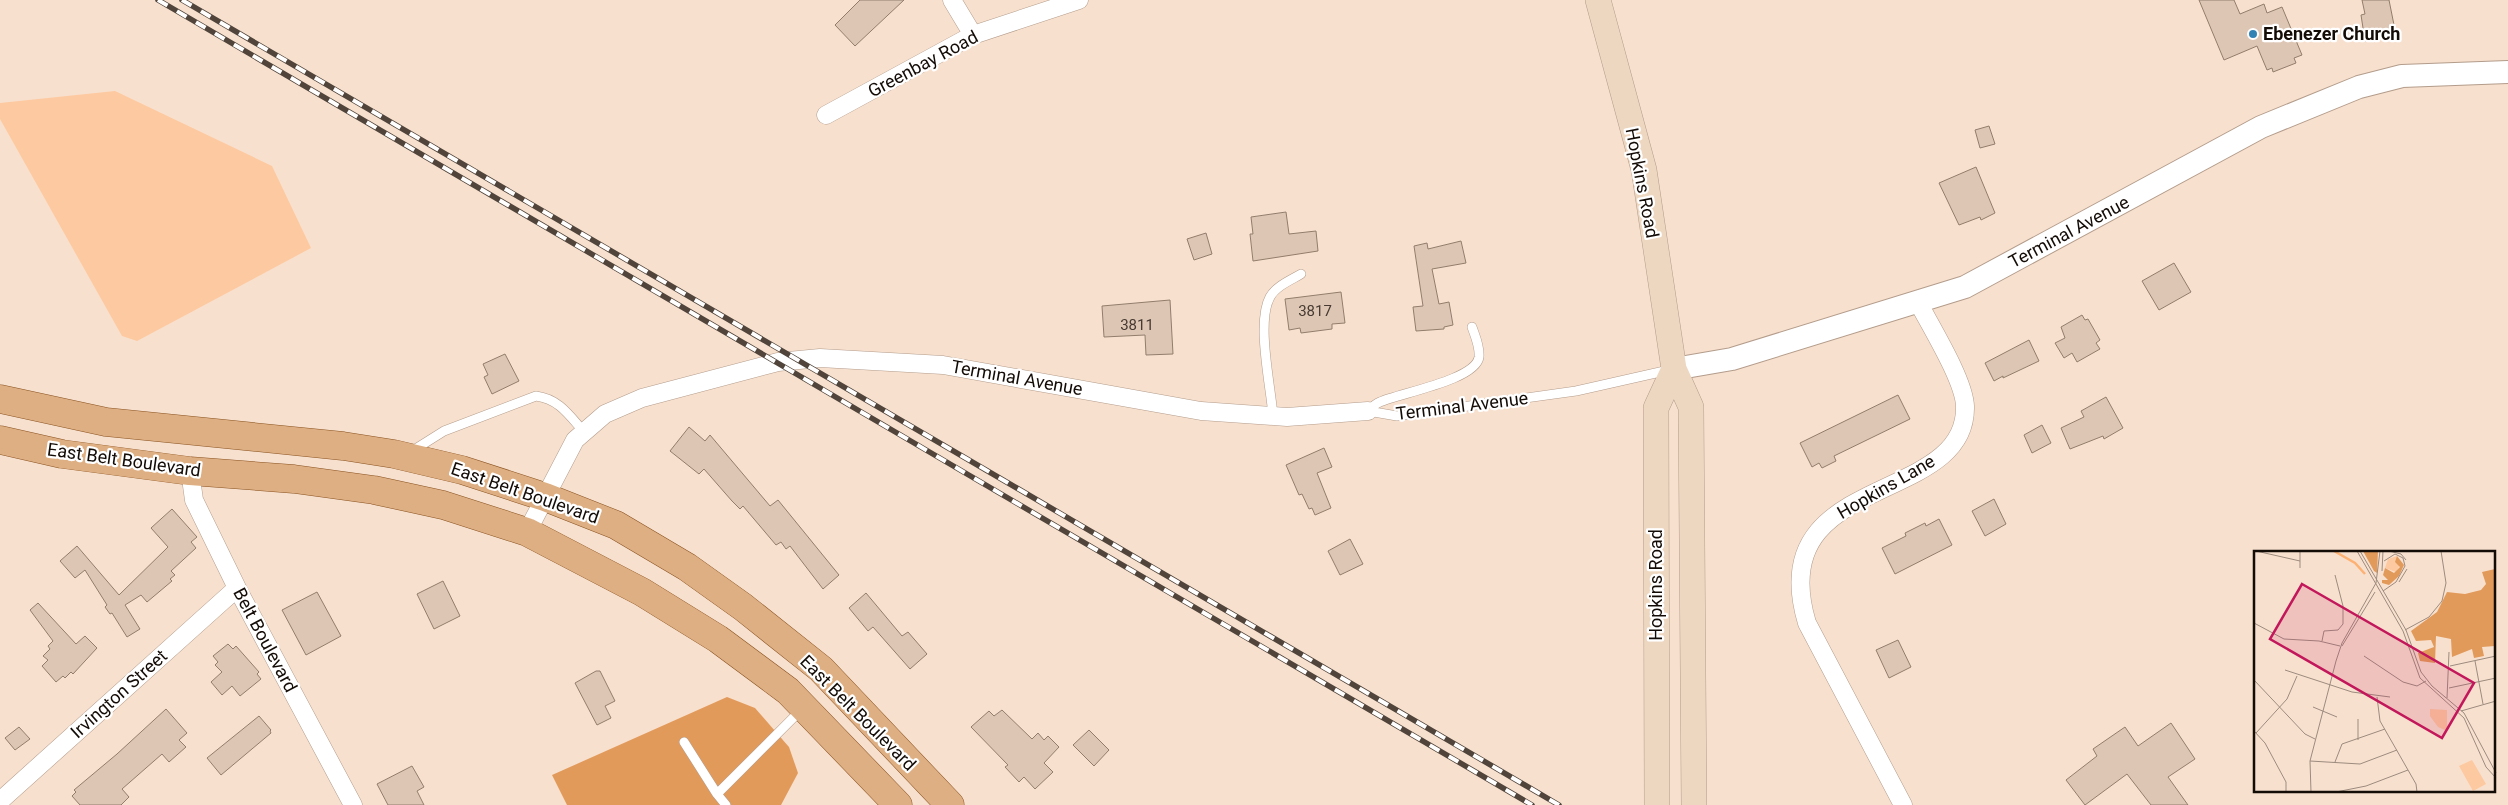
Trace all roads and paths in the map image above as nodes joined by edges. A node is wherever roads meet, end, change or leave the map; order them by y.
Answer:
1 (952, 0) edge
2 (1079, 0) edge
3 (1598, 0) edge
4 (973, 35) junction
5 (2508, 72) edge
6 (826, 115) dead end
7 (1301, 274) dead end
8 (1918, 302) junction
9 (1472, 327) dead end
10 (1674, 369) junction
11 (0, 399) edge
12 (1368, 411) junction
13 (1273, 416) junction
14 (584, 432) junction
15 (0, 440) edge
16 (405, 456) junction
17 (190, 471) junction
18 (545, 497) junction
19 (527, 532) junction
20 (237, 588) junction
21 (804, 708) junction
22 (684, 742) dead end
23 (717, 794) junction
24 (1657, 796) edge
25 (0, 800) edge
26 (353, 805) edge
27 (726, 805) edge
28 (898, 805) edge
29 (950, 805) edge
30 (1694, 805) edge
31 (1903, 805) edge

1 - 4 street
2 - 4 street, Greenbay Road
3 - 10 main road, Hopkins Road
4 - 6 street, Greenbay Road
5 - 8 street, Terminal Avenue
7 - 13 lane
8 - 10 street, Terminal Avenue
8 - 31 street, Hopkins Lane
9 - 12 lane
10 - 12 lane, Terminal Avenue
10 - 24 main road, Hopkins Road
10 - 30 main road, Hopkins Road
11 - 16 main road, East Belt Boulevard
12 - 13 street, Terminal Avenue
13 - 14 street, Terminal Avenue
14 - 16 lane
14 - 18 street, Terminal Avenue
15 - 17 main road, East Belt Boulevard
16 - 18 main road, East Belt Boulevard
17 - 19 main road, East Belt Boulevard
17 - 20 street, Belt Boulevard
18 - 19 street, Terminal Avenue
18 - 29 main road, East Belt Boulevard
19 - 21 main road, East Belt Boulevard
20 - 25 street, Irvington Street
20 - 26 street, Belt Boulevard
21 - 23 lane
21 - 28 main road, East Belt Boulevard
22 - 23 lane
23 - 27 lane

